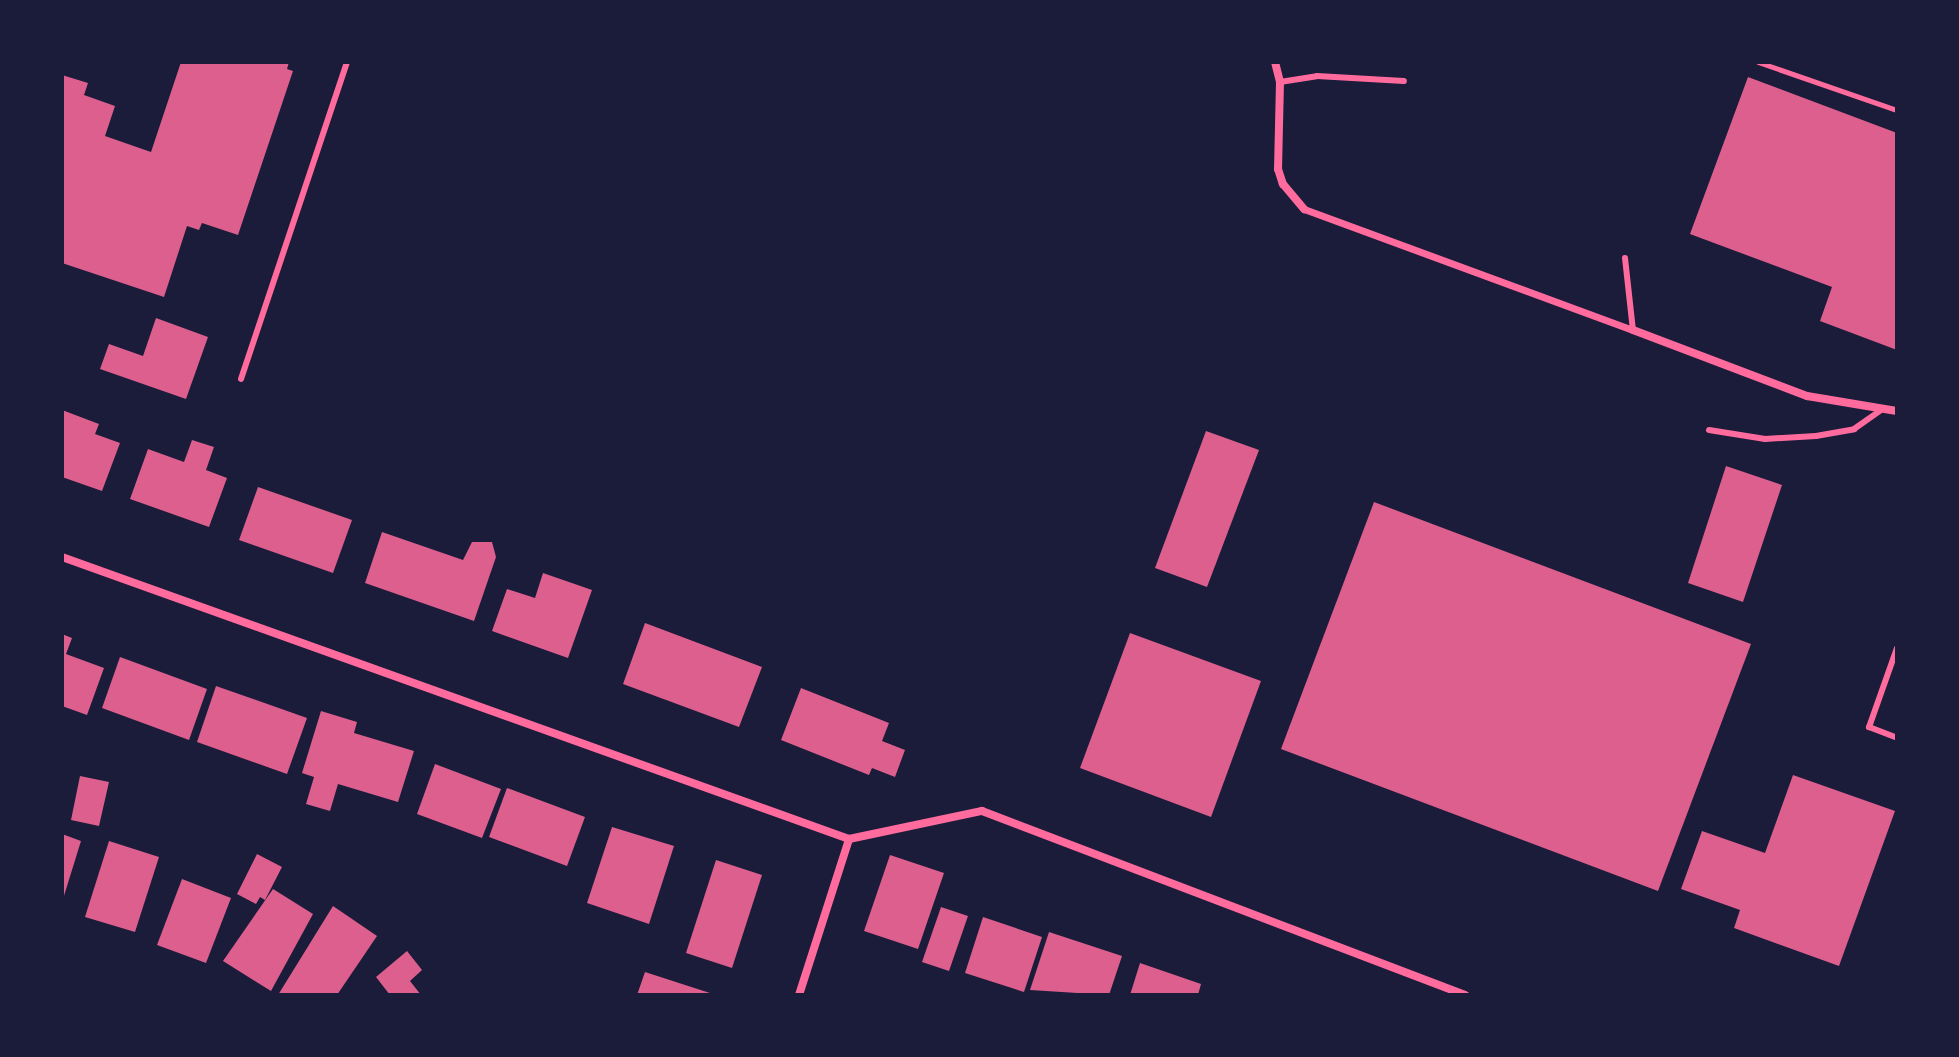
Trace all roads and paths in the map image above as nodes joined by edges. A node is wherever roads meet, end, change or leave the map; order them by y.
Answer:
1 (347, 62) edge
2 (1275, 62) edge
3 (1758, 62) edge
4 (1404, 81) dead end
5 (1280, 82) junction
6 (1897, 110) edge
7 (1304, 209) joint
8 (1625, 258) dead end
9 (1633, 330) junction
10 (241, 379) dead end
11 (1880, 411) junction
12 (1897, 411) edge
13 (1709, 430) dead end
14 (62, 557) edge
15 (1897, 648) edge
16 (1897, 738) edge
17 (849, 839) junction
18 (799, 995) edge
19 (1465, 995) edge

1 - 10 lane
2 - 5 street
3 - 6 path
4 - 5 lane
5 - 7 street
7 - 9 street
8 - 9 lane
9 - 11 street
11 - 12 street
11 - 13 lane
14 - 17 street
15 - 16 lane
17 - 18 street
17 - 19 street

